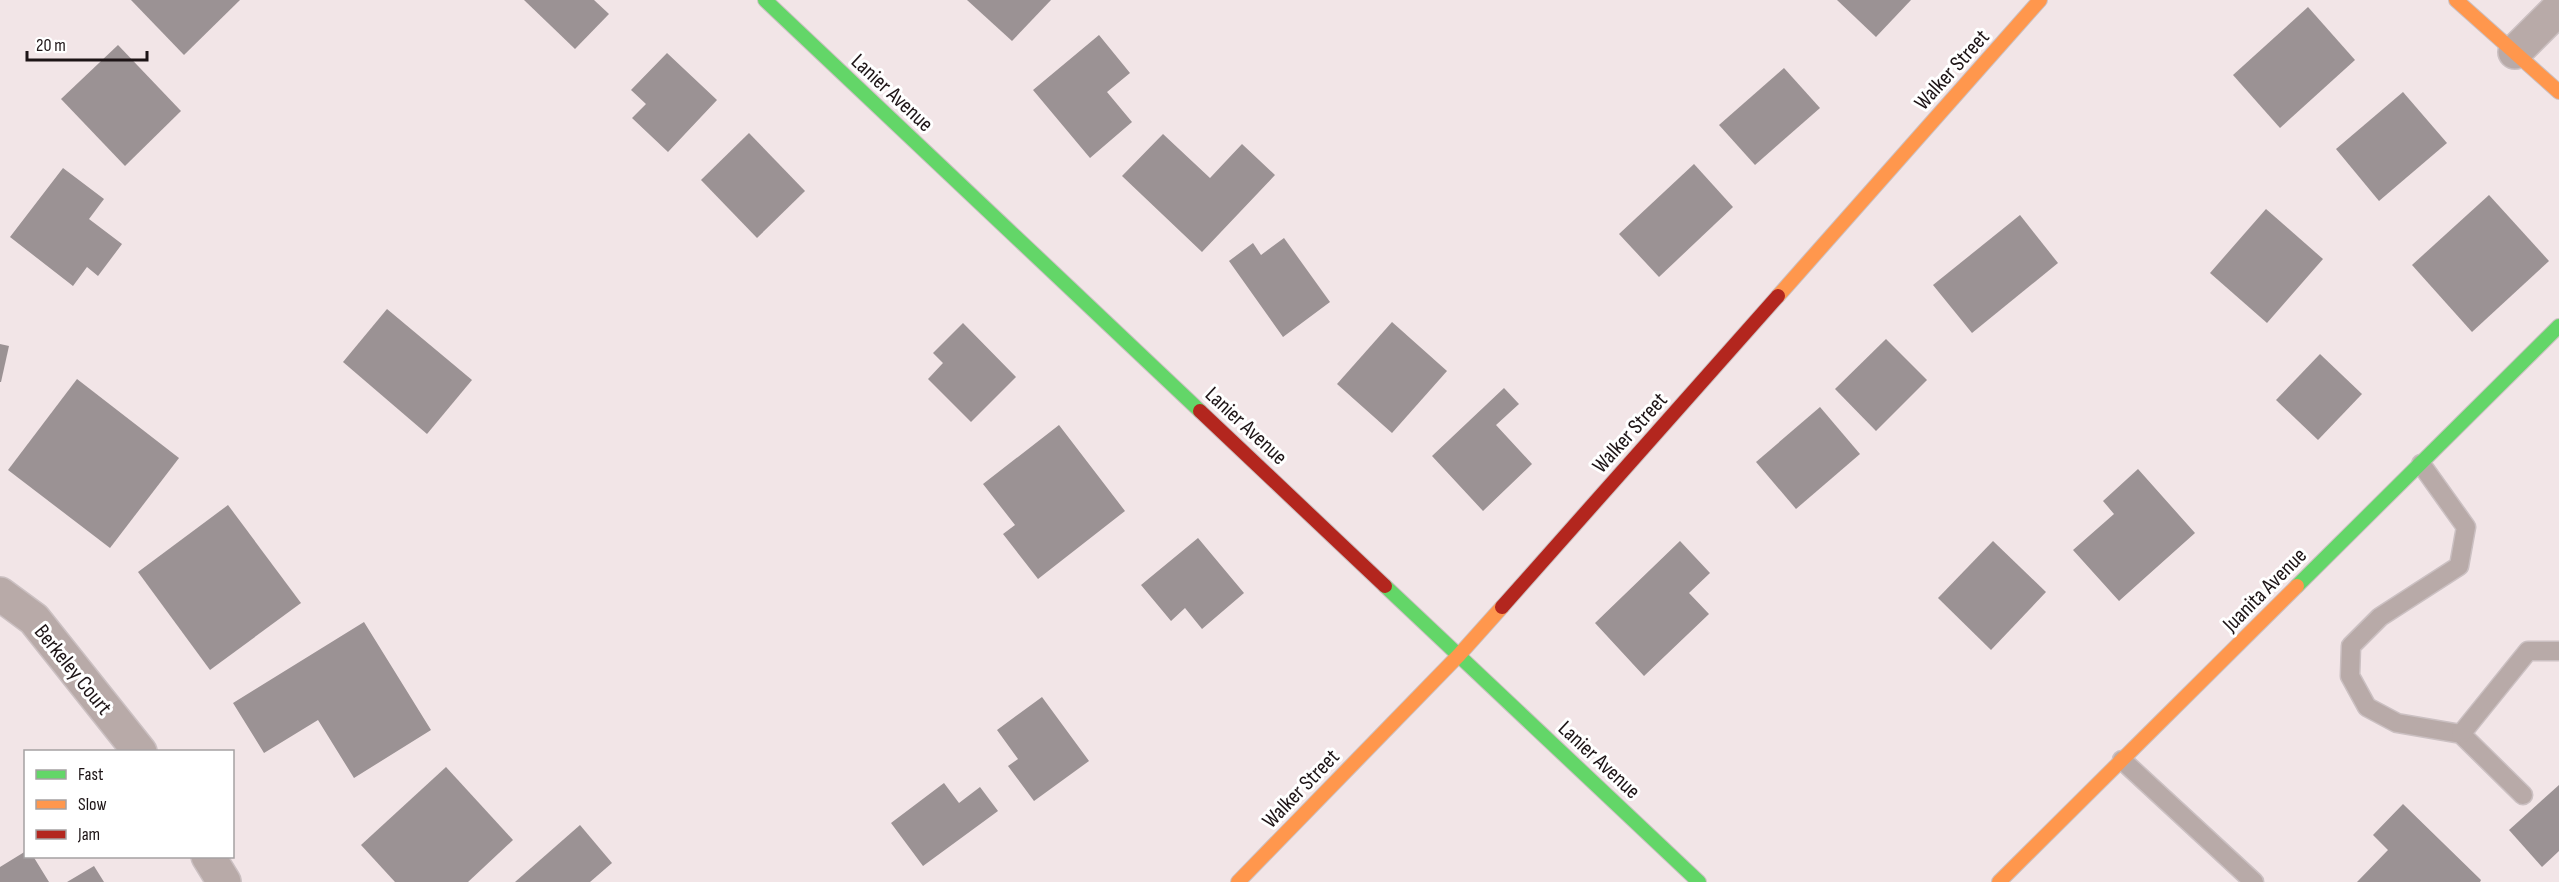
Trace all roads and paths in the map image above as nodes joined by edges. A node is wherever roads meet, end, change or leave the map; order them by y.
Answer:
1 (765, 0) edge
2 (2040, 0) edge
3 (2456, 0) edge
4 (2559, 8) edge
5 (2515, 52) junction
6 (2559, 92) edge
7 (2559, 326) edge
8 (2421, 464) junction
9 (0, 594) edge
10 (2559, 651) edge
11 (1459, 655) junction
12 (2461, 734) junction
13 (138, 750) edge
14 (2122, 760) junction
15 (2523, 795) dead end
16 (209, 858) edge
17 (224, 882) edge
18 (1238, 882) edge
19 (1699, 882) edge
20 (1999, 882) edge
21 (2254, 882) edge

1 - 11 street, Lanier Avenue
2 - 11 street, Walker Street
3 - 5 street
4 - 5 street
5 - 6 street
7 - 8 street, Juanita Avenue
8 - 12 lane
8 - 14 street, Juanita Avenue
9 - 13 street, Berkeley Court
10 - 12 lane
11 - 18 street, Walker Street
11 - 19 street, Lanier Avenue
12 - 15 lane
14 - 20 street, Juanita Avenue
14 - 21 lane
16 - 17 street

